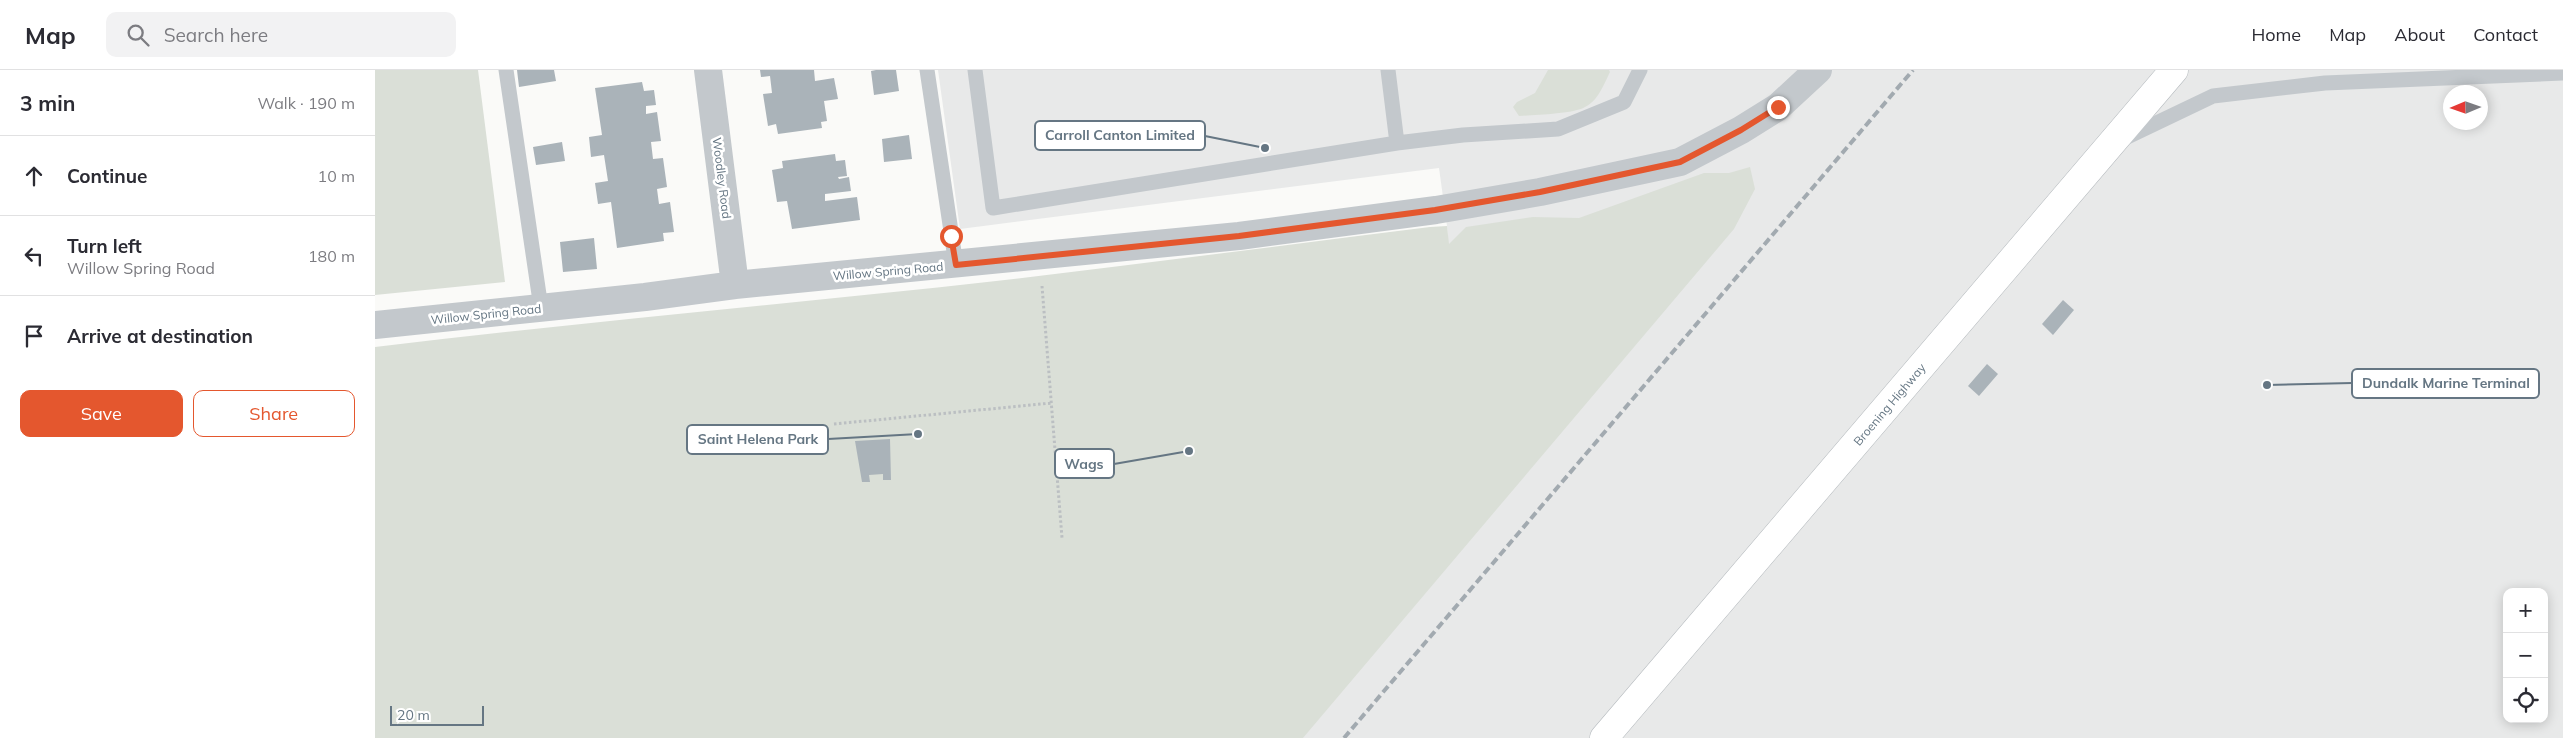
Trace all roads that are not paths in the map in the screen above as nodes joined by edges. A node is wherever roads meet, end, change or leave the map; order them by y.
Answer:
1 (506, 70) edge
2 (708, 70) edge
3 (927, 70) edge
4 (975, 70) edge
5 (1388, 70) edge
6 (1640, 70) edge
7 (1818, 70) edge
8 (2174, 70) edge
9 (2563, 73) edge
10 (1397, 143) junction
11 (2110, 145) junction
12 (956, 265) junction
13 (735, 285) junction
14 (541, 308) junction
15 (375, 325) edge
16 (1604, 738) edge

1 - 14 lane
2 - 13 street, Woodley Road
3 - 12 lane
4 - 10 lane
5 - 10 lane
6 - 10 lane
7 - 12 street, Willow Spring Road
8 - 11 main road, Broening Highway
9 - 11 lane
11 - 16 main road, Broening Highway
12 - 13 street, Willow Spring Road
13 - 14 street, Willow Spring Road
14 - 15 street, Willow Spring Road

